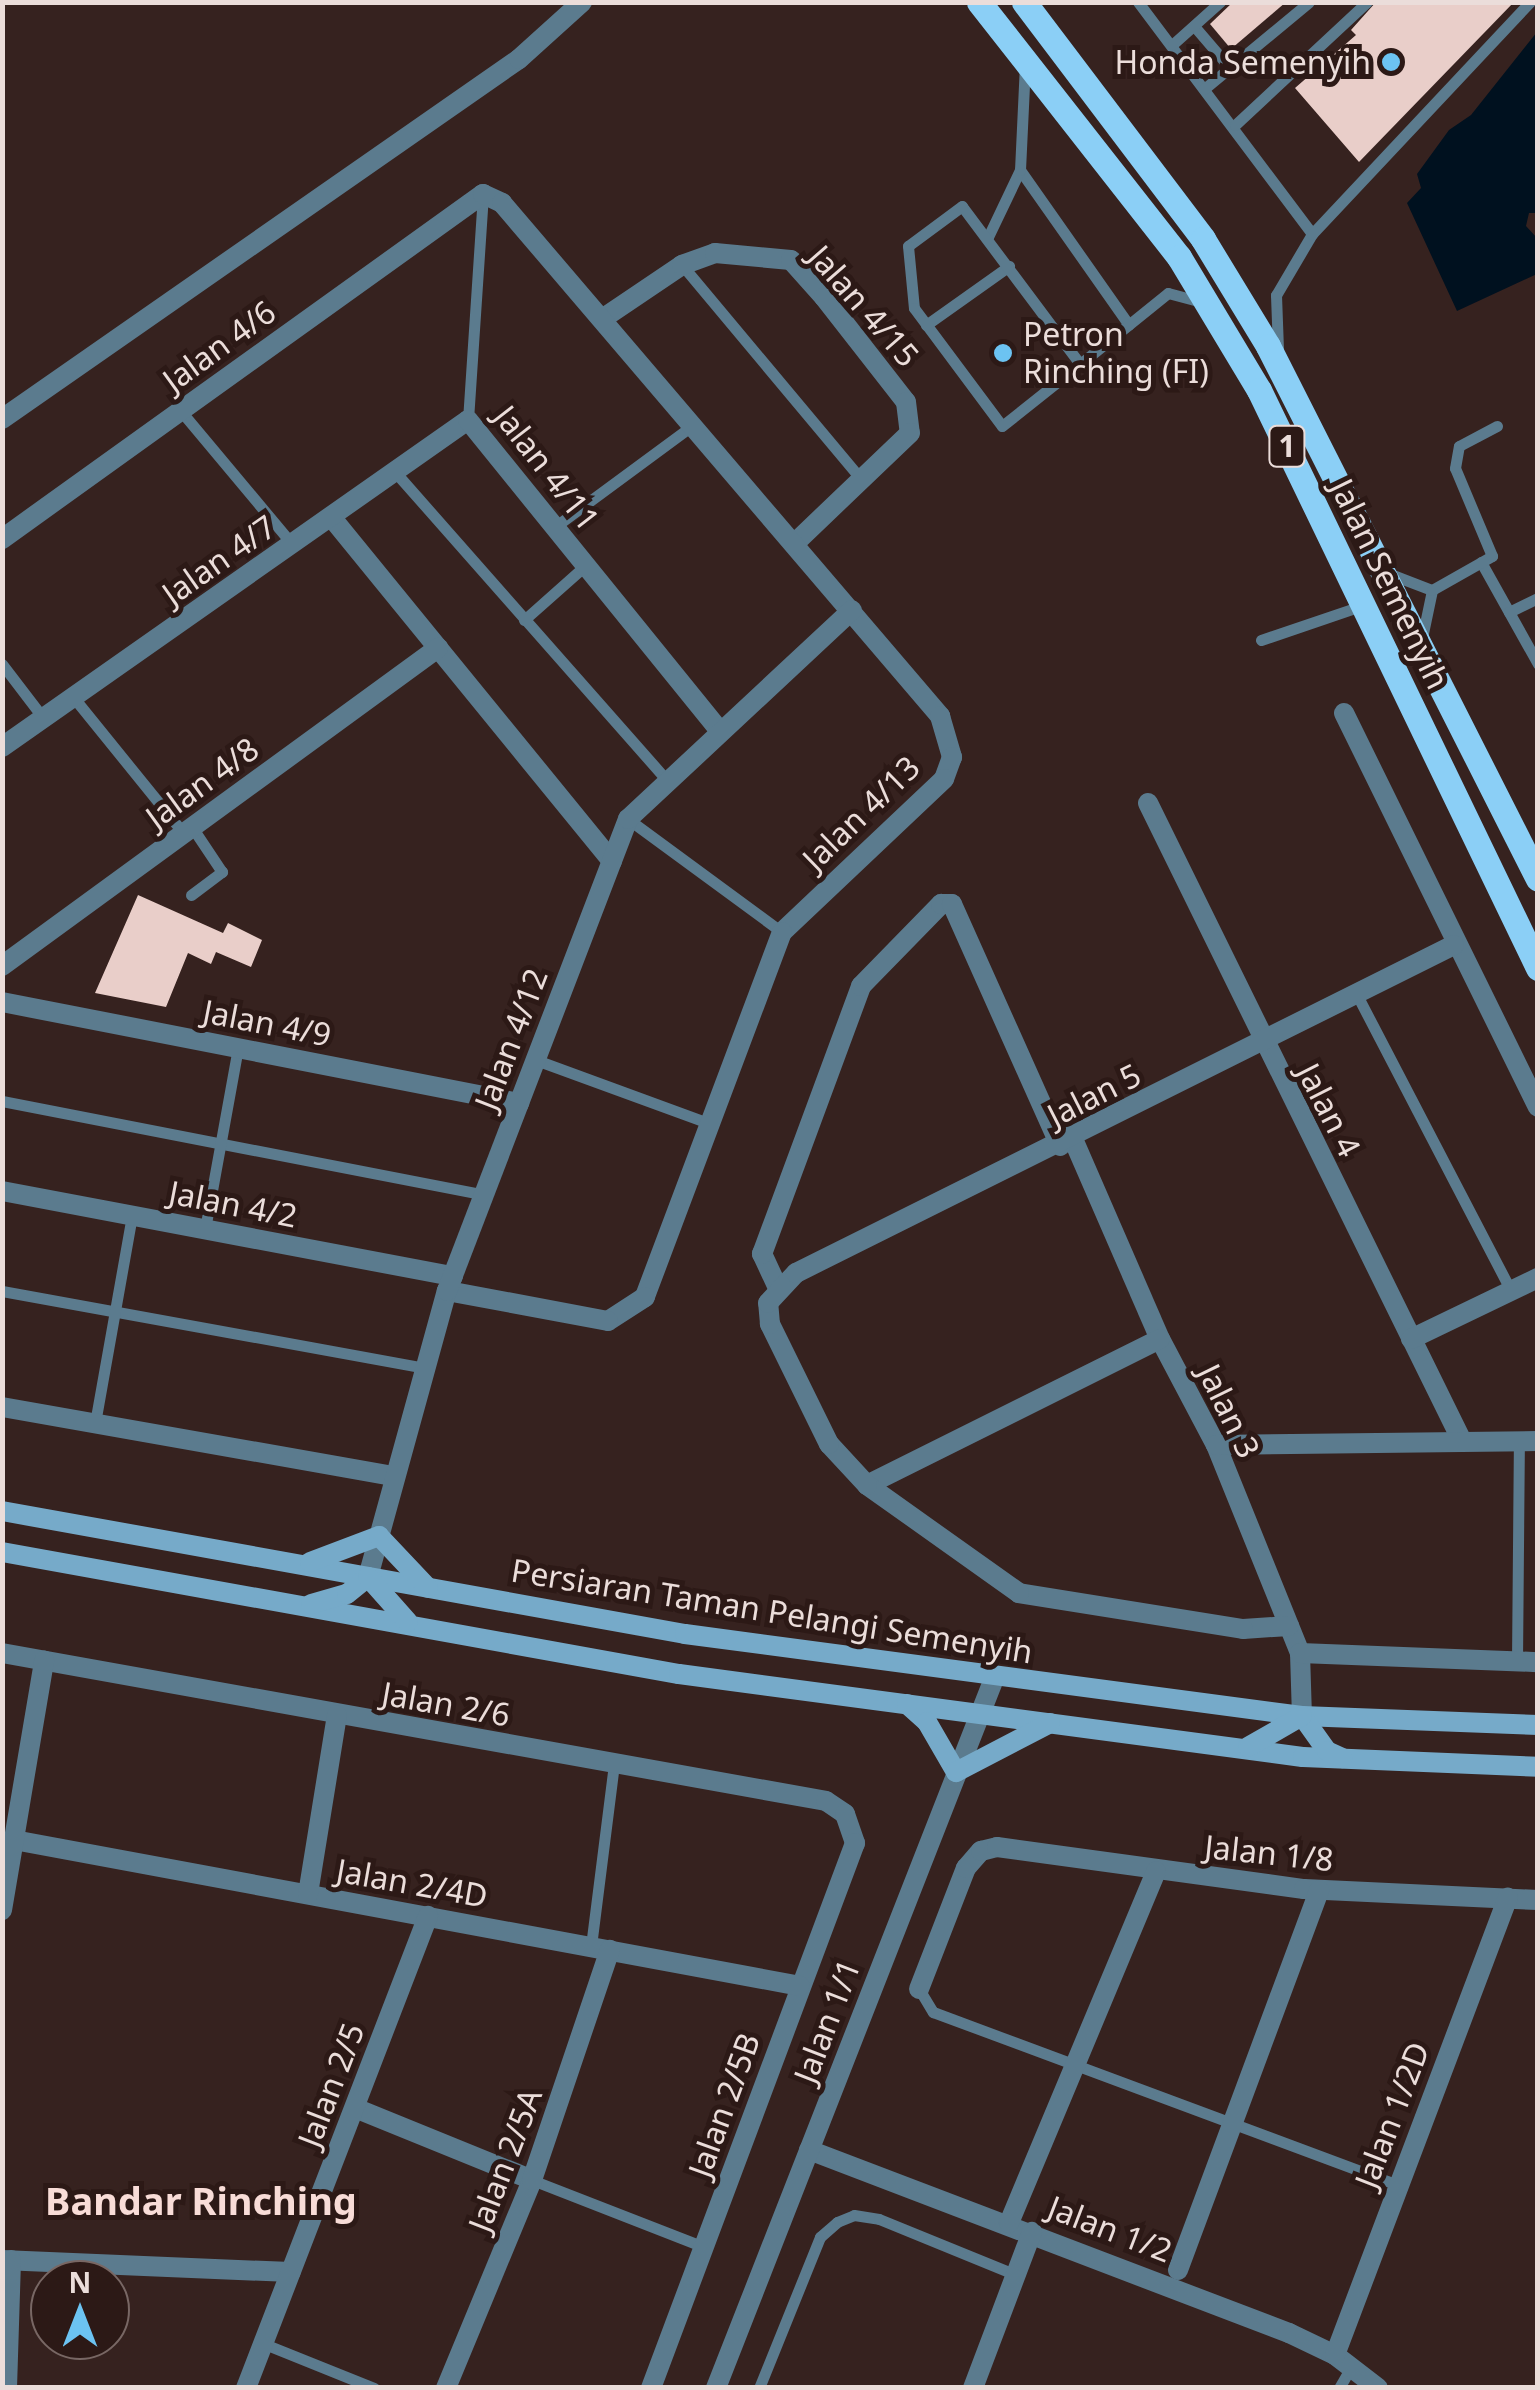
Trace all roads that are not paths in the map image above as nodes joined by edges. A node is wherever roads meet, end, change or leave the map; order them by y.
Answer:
1 (582, 2) edge
2 (980, 2) edge
3 (1024, 2) edge
4 (1138, 2) edge
5 (1220, 2) edge
6 (1309, 2) edge
7 (1367, 2) edge
8 (1530, 2) edge
9 (1194, 26) junction
10 (1173, 44) junction
11 (1025, 58) junction
12 (1230, 68) junction
13 (1204, 90) junction
14 (1235, 125) junction
15 (1020, 170) junction
16 (477, 198) junction
17 (1312, 234) junction
18 (988, 237) junction
19 (682, 265) junction
20 (1009, 266) junction
21 (1206, 303) junction
22 (602, 320) junction
23 (926, 325) junction
24 (1129, 325) junction
25 (1080, 364) junction
26 (180, 410) junction
27 (2, 419) edge
28 (468, 420) junction
29 (692, 425) junction
30 (1498, 426) dead end
31 (1314, 433) junction
32 (396, 473) junction
33 (864, 482) junction
34 (332, 518) junction
35 (556, 526) junction
36 (2, 539) edge
37 (796, 542) junction
38 (293, 545) junction
39 (1481, 562) junction
40 (586, 565) junction
41 (1381, 569) junction
42 (1432, 590) junction
43 (1538, 598) edge
44 (1363, 605) junction
45 (852, 610) junction
46 (1509, 612) junction
47 (524, 620) junction
48 (1261, 640) dead end
49 (438, 648) junction
50 (1421, 652) junction
51 (2, 664) edge
52 (1538, 664) edge
53 (74, 698) junction
54 (1344, 713) dead end
55 (44, 719) junction
56 (719, 730) junction
57 (2, 748) edge
58 (667, 780) junction
59 (1148, 803) dead end
60 (628, 819) junction
61 (188, 830) junction
62 (612, 861) junction
63 (1538, 879) edge
64 (190, 896) dead end
65 (782, 932) junction
66 (1454, 945) junction
67 (2, 966) edge
68 (1538, 968) edge
69 (1358, 996) junction
70 (2, 1002) edge
71 (1262, 1044) junction
72 (238, 1048) junction
73 (536, 1060) junction
74 (2, 1101) edge
75 (519, 1102) junction
76 (1538, 1107) edge
77 (708, 1123) junction
78 (1067, 1142) junction
79 (221, 1143) junction
80 (2, 1191) edge
81 (484, 1195) junction
82 (132, 1215) junction
83 (205, 1229) junction
84 (1538, 1278) edge
85 (450, 1283) junction
86 (2, 1290) edge
87 (1511, 1290) junction
88 (773, 1295) junction
89 (114, 1311) junction
90 (1160, 1339) junction
91 (1412, 1339) junction
92 (426, 1368) junction
93 (2, 1406) edge
94 (96, 1423) junction
95 (1462, 1441) junction
96 (1528, 1441) edge
97 (1216, 1445) junction
98 (396, 1476) junction
99 (866, 1485) junction
100 (2, 1511) edge
101 (379, 1536) junction
102 (2, 1552) edge
103 (298, 1564) junction
104 (368, 1577) junction
105 (428, 1588) junction
106 (299, 1606) junction
107 (414, 1626) junction
108 (1289, 1626) junction
109 (2, 1653) edge
110 (1300, 1654) junction
111 (44, 1661) junction
112 (1527, 1662) edge
113 (996, 1676) junction
114 (906, 1703) junction
115 (982, 1713) junction
116 (337, 1715) junction
117 (1302, 1716) junction
118 (1052, 1722) junction
119 (1538, 1726) edge
120 (1242, 1749) junction
121 (1344, 1759) junction
122 (614, 1765) junction
123 (1538, 1767) edge
124 (956, 1772) junction
125 (14, 1840) junction
126 (855, 1843) joint
127 (1156, 1872) junction
128 (1319, 1890) junction
129 (308, 1894) junction
130 (1508, 1898) junction
131 (1538, 1900) edge
132 (2, 1910) edge
133 (428, 1916) junction
134 (601, 1948) junction
135 (800, 1986) junction
136 (919, 1989) joint
137 (1075, 2068) junction
138 (355, 2108) junction
139 (1230, 2127) junction
140 (809, 2150) junction
141 (532, 2180) junction
142 (1397, 2186) junction
143 (1009, 2223) junction
144 (1032, 2232) junction
145 (704, 2247) junction
146 (7, 2260) edge
147 (1178, 2270) dead end
148 (291, 2272) junction
149 (1016, 2275) junction
150 (262, 2343) junction
151 (1343, 2361) junction
152 (6, 2388) edge
153 (246, 2388) edge
154 (374, 2388) edge
155 (446, 2388) edge
156 (651, 2388) edge
157 (716, 2388) edge
158 (759, 2388) edge
159 (973, 2388) edge
160 (1338, 2388) edge
161 (1378, 2388) edge

1 - 27 street
2 - 11 main road, Jalan Semenyih / 1
3 - 31 main road, Jalan Semenyih / 1
4 - 10 lane
5 - 9 lane
6 - 12 lane
7 - 14 lane
8 - 17 lane
9 - 10 lane
9 - 12 lane
10 - 13 lane
11 - 15 lane
11 - 21 main road, Jalan Semenyih / 1
12 - 13 lane
13 - 14 lane
14 - 17 lane
15 - 18 lane
15 - 24 lane
16 - 22 street, Jalan 4/13
16 - 26 street, Jalan 4/6
16 - 28 lane, Jalan 4/11
17 - 31 lane
18 - 20 lane
18 - 23 lane
19 - 22 street, Jalan 4/15
19 - 33 lane
19 - 33 street, Jalan 4/15
20 - 23 lane
20 - 25 lane
21 - 24 lane
21 - 44 main road, Jalan Semenyih / 1
22 - 29 street, Jalan 4/13
23 - 25 lane
24 - 25 lane
26 - 36 street, Jalan 4/6
26 - 38 lane
28 - 32 street, Jalan 4/7
28 - 35 street, Jalan 4/11
29 - 35 lane
29 - 37 street, Jalan 4/13
30 - 39 lane
31 - 41 main road, Jalan Semenyih / 1
32 - 34 street, Jalan 4/7
32 - 47 lane
33 - 37 street, Jalan 4/15
34 - 38 street, Jalan 4/7
34 - 49 street
35 - 40 street, Jalan 4/11
37 - 45 street, Jalan 4/13
38 - 53 street, Jalan 4/7
39 - 42 lane
39 - 46 lane
40 - 47 lane
40 - 56 street, Jalan 4/11
41 - 42 lane
41 - 50 main road, Jalan Semenyih / 1
42 - 50 lane
43 - 46 lane
44 - 48 lane
44 - 68 main road, Jalan Semenyih / 1
45 - 56 street, Jalan 4/12
45 - 65 street, Jalan 4/13
46 - 52 lane
47 - 58 lane
49 - 61 street, Jalan 4/8
49 - 62 street
50 - 63 main road, Jalan Semenyih / 1
51 - 55 lane
53 - 55 street, Jalan 4/7
53 - 61 lane
54 - 66 street
55 - 57 street, Jalan 4/7
56 - 58 street, Jalan 4/12
58 - 60 street, Jalan 4/12
59 - 71 street, Jalan 4
60 - 62 street, Jalan 4/12
60 - 65 lane
61 - 64 lane
61 - 67 street, Jalan 4/8
62 - 73 street, Jalan 4/12
65 - 77 street, Jalan 4/13
66 - 69 street, Jalan 5
66 - 76 street
69 - 71 street, Jalan 5
69 - 87 lane
70 - 72 street, Jalan 4/9
71 - 78 street, Jalan 5
71 - 91 street, Jalan 4
72 - 75 street, Jalan 4/9
72 - 79 lane
73 - 75 street, Jalan 4/12
73 - 77 lane
74 - 79 lane
75 - 81 street, Jalan 4/12
77 - 85 street, Jalan 4/13
78 - 88 street, Jalan 5
78 - 88 street, Jalan 3
78 - 90 street, Jalan 3
79 - 81 lane
79 - 83 lane
80 - 82 street, Jalan 4/2
81 - 85 street, Jalan 4/12
82 - 83 street, Jalan 4/2
82 - 89 lane
83 - 85 street, Jalan 4/2
84 - 87 street
85 - 92 street, Jalan 4/12
86 - 89 lane
87 - 91 street
88 - 99 street
89 - 92 lane
89 - 94 lane
90 - 97 street, Jalan 3
90 - 99 street
91 - 95 street, Jalan 4
92 - 98 street, Jalan 4/12
93 - 94 street
94 - 98 street
95 - 96 street
95 - 97 street
96 - 112 lane
97 - 108 street, Jalan 3
98 - 101 street, Jalan 4/12
99 - 108 street
100 - 103 street, Persiaran Taman Pelangi Semenyih
101 - 103 street
101 - 104 street, Jalan 4/12
101 - 105 street
102 - 106 street, Persiaran Taman Pelangi Semenyih
103 - 104 street, Persiaran Taman Pelangi Semenyih
104 - 105 street, Persiaran Taman Pelangi Semenyih
104 - 106 street
104 - 107 street
105 - 113 street, Persiaran Taman Pelangi Semenyih
106 - 107 street, Persiaran Taman Pelangi Semenyih
107 - 114 street, Persiaran Taman Pelangi Semenyih
108 - 110 street, Jalan 3
109 - 111 street, Jalan 2/6
110 - 112 street
110 - 117 street, Jalan 3
111 - 116 street, Jalan 2/6
111 - 125 street
113 - 115 street, Jalan 1/1
113 - 117 street, Persiaran Taman Pelangi Semenyih
114 - 115 street, Persiaran Taman Pelangi Semenyih
114 - 124 street
115 - 118 street, Persiaran Taman Pelangi Semenyih
115 - 124 street, Jalan 1/1
116 - 122 street, Jalan 2/6
116 - 129 street
117 - 119 street, Persiaran Taman Pelangi Semenyih
117 - 120 street
117 - 121 street
118 - 120 street, Persiaran Taman Pelangi Semenyih
118 - 124 street
120 - 121 street, Persiaran Taman Pelangi Semenyih
121 - 123 street, Persiaran Taman Pelangi Semenyih
122 - 126 street, Jalan 2/6
122 - 134 lane
124 - 140 street, Jalan 1/1
125 - 129 street, Jalan 2/4D
125 - 132 street
126 - 135 street, Jalan 2/5B
127 - 128 street, Jalan 1/8
127 - 136 street, Jalan 1/8
127 - 137 street
128 - 130 street, Jalan 1/8
128 - 139 street
129 - 133 street, Jalan 2/4D
130 - 131 street, Jalan 1/8
130 - 142 street, Jalan 1/2D
133 - 134 street, Jalan 2/4D
133 - 138 street, Jalan 2/5
134 - 135 street, Jalan 2/4D
134 - 141 street, Jalan 2/5A
135 - 145 street, Jalan 2/5B
136 - 137 lane
137 - 139 lane
137 - 143 street
138 - 141 street
138 - 148 street, Jalan 2/5
139 - 142 lane
139 - 147 street
140 - 143 street, Jalan 1/2
140 - 157 street, Jalan 1/1
141 - 145 lane
141 - 155 street, Jalan 2/5A
142 - 151 street, Jalan 1/2D
143 - 144 street, Jalan 1/2
144 - 149 street
144 - 151 street, Jalan 1/2
145 - 156 street, Jalan 2/5B
146 - 148 street
146 - 152 street
148 - 150 street, Jalan 2/5
149 - 158 lane
149 - 159 street
150 - 153 street, Jalan 2/5
150 - 154 lane
151 - 160 lane
151 - 161 street, Jalan 1/2

